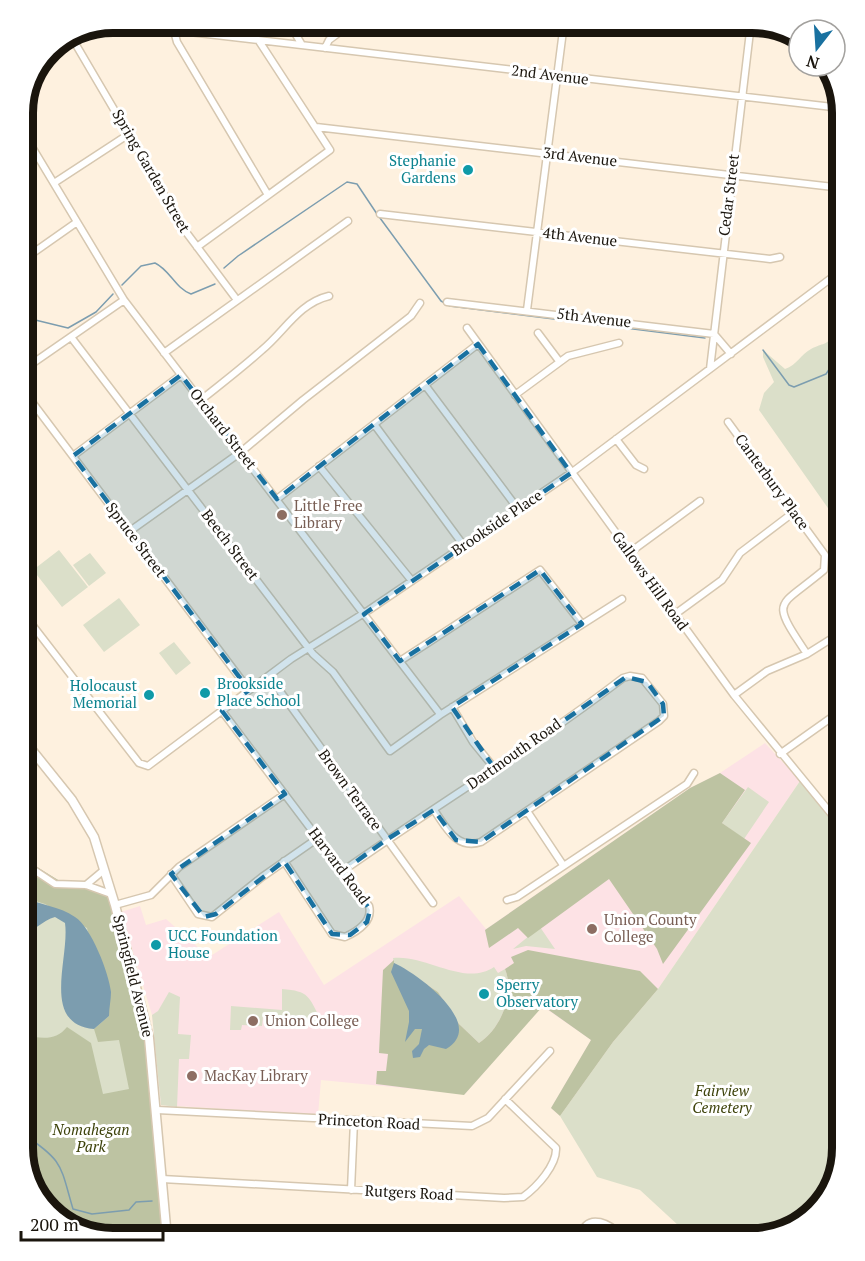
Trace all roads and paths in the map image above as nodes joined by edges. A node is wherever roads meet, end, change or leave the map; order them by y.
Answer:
1 (175, 33) edge
2 (191, 33) edge
3 (295, 33) edge
4 (339, 33) edge
5 (563, 33) edge
6 (750, 33) edge
7 (259, 41) junction
8 (75, 43) edge
9 (302, 45) junction
10 (325, 48) junction
11 (557, 76) junction
12 (741, 97) junction
13 (831, 107) edge
14 (316, 127) junction
15 (129, 134) junction
16 (33, 149) edge
17 (547, 153) junction
18 (732, 175) junction
19 (54, 183) junction
20 (832, 187) edge
21 (268, 195) junction
22 (380, 214) dead end
23 (348, 221) dead end
24 (77, 222) junction
25 (537, 232) junction
26 (197, 247) junction
27 (33, 253) edge
28 (722, 254) junction
29 (780, 257) dead end
30 (832, 278) edge
31 (329, 296) dead end
32 (124, 300) junction
33 (237, 300) junction
34 (447, 302) dead end
35 (420, 303) dead end
36 (527, 310) junction
37 (467, 328) dead end
38 (538, 333) dead end
39 (714, 333) junction
40 (71, 337) junction
41 (619, 343) dead end
42 (478, 344) junction
43 (164, 353) junction
44 (731, 354) junction
45 (560, 361) junction
46 (33, 362) edge
47 (710, 369) junction
48 (181, 375) junction
49 (425, 385) junction
50 (515, 395) junction
51 (201, 400) junction
52 (33, 403) edge
53 (129, 414) junction
54 (728, 422) dead end
55 (374, 424) junction
56 (616, 439) junction
57 (241, 452) junction
58 (73, 456) junction
59 (319, 466) junction
60 (644, 469) dead end
61 (571, 473) junction
62 (188, 490) junction
63 (277, 499) junction
64 (700, 501) dead end
65 (518, 509) junction
66 (794, 512) junction
67 (130, 531) junction
68 (464, 546) junction
69 (629, 553) junction
70 (412, 581) junction
71 (622, 598) dead end
72 (363, 613) junction
73 (674, 615) junction
74 (582, 624) junction
75 (33, 626) edge
76 (36, 630) junction
77 (33, 633) edge
78 (832, 639) edge
79 (308, 648) junction
80 (807, 654) junction
81 (400, 661) junction
82 (269, 676) junction
83 (249, 690) junction
84 (734, 695) junction
85 (452, 707) junction
86 (222, 711) junction
87 (440, 714) junction
88 (832, 719) edge
89 (33, 752) edge
90 (780, 754) junction
91 (35, 755) joint
92 (495, 769) junction
93 (694, 773) dead end
94 (285, 794) junction
95 (434, 810) junction
96 (527, 811) junction
97 (832, 814) edge
98 (318, 838) junction
99 (386, 840) junction
100 (284, 861) junction
101 (563, 865) junction
102 (33, 869) edge
103 (104, 870) junction
104 (343, 871) junction
105 (171, 874) junction
106 (86, 885) junction
107 (111, 894) junction
108 (507, 900) dead end
109 (433, 903) dead end
110 (115, 905) junction
111 (550, 1051) dead end
112 (505, 1098) junction
113 (157, 1110) junction
114 (354, 1121) junction
115 (162, 1179) junction
116 (351, 1190) junction
117 (166, 1228) edge
118 (585, 1228) edge
119 (614, 1228) edge

1 - 21 street
2 - 7 street, 2nd Avenue
3 - 9 street
4 - 10 street
5 - 11 street
6 - 12 street, Cedar Street
7 - 9 street, 2nd Avenue
7 - 14 street
8 - 15 street, Spring Garden Street
9 - 10 street, 2nd Avenue
10 - 11 street, 2nd Avenue
11 - 12 street, 2nd Avenue
11 - 17 street
12 - 13 street, 2nd Avenue
12 - 18 street, Cedar Street
14 - 17 street, 3rd Avenue
14 - 21 street
15 - 19 street
15 - 26 street, Spring Garden Street
16 - 19 street, Orchard Street
17 - 18 street, 3rd Avenue
17 - 25 street
18 - 20 street, 3rd Avenue
18 - 28 street, Cedar Street
19 - 24 street, Orchard Street
21 - 26 street
22 - 25 street, 4th Avenue
23 - 33 street
24 - 27 street
24 - 32 street, Orchard Street
25 - 28 street, 4th Avenue
25 - 36 street
26 - 33 street, Spring Garden Street
28 - 29 street, 4th Avenue
28 - 39 street, Cedar Street
30 - 44 street, Brookside Place
31 - 51 street
32 - 40 street
32 - 43 street, Orchard Street
33 - 43 street
34 - 36 street, 5th Avenue
35 - 57 street
36 - 39 street, 5th Avenue
37 - 42 street, Gallows Hill Road
38 - 45 street
39 - 44 street
39 - 47 street, Cedar Street
40 - 46 street
40 - 53 street, Beech Street
41 - 45 street
42 - 49 street
42 - 50 street, Gallows Hill Road
43 - 48 street, Orchard Street
44 - 47 street, Brookside Place
45 - 50 street
47 - 56 street, Brookside Place
48 - 51 street, Orchard Street
48 - 53 street
49 - 55 street
49 - 65 street
50 - 61 street, Gallows Hill Road
51 - 57 street, Orchard Street
52 - 58 street, Spruce Street
53 - 58 street
53 - 62 street, Beech Street
54 - 66 street, Canterbury Place
55 - 59 street
55 - 68 street
56 - 60 street
56 - 61 street, Brookside Place
57 - 62 street
57 - 63 street, Orchard Street
58 - 67 street, Spruce Street
59 - 63 street
59 - 70 street
61 - 65 street, Brookside Place
61 - 69 street, Gallows Hill Road
62 - 67 street
62 - 79 street, Beech Street
63 - 72 street, Orchard Street
64 - 69 street
65 - 68 street, Brookside Place
66 - 73 street
66 - 80 street, Canterbury Place
67 - 83 street, Spruce Street
68 - 70 street, Brookside Place
69 - 73 street, Gallows Hill Road
70 - 72 street, Brookside Place
71 - 74 street
72 - 79 street, Brookside Place
72 - 81 street, Orchard Street
73 - 84 street, Gallows Hill Road
74 - 81 street
74 - 85 street
75 - 76 street
76 - 77 street
76 - 86 street, Brookside Place
78 - 80 street
79 - 82 street, Brookside Place
79 - 87 street, Beech Street
80 - 84 street
81 - 87 street, Orchard Street
82 - 83 street, Brookside Place
82 - 99 street, Brown Terrace
83 - 86 street, Brookside Place
84 - 90 street, Gallows Hill Road
85 - 87 street
85 - 92 street
86 - 94 street, Harvard Road
88 - 90 street
89 - 91 street, Springfield Avenue
90 - 97 street, Gallows Hill Road
91 - 103 street, Springfield Avenue
92 - 95 street, Dartmouth Road
92 - 96 street, Dartmouth Road
93 - 101 street
94 - 98 street, Harvard Road
94 - 105 street
95 - 96 street
95 - 99 street, Dartmouth Road
96 - 101 street
98 - 100 street
98 - 104 street, Harvard Road
99 - 104 street, Dartmouth Road
99 - 109 street, Brown Terrace
100 - 104 street, Harvard Road
100 - 105 street
101 - 108 street
102 - 106 street
103 - 106 street
103 - 107 street, Springfield Avenue
105 - 110 street
106 - 107 street
107 - 110 street, Springfield Avenue
110 - 113 street, Springfield Avenue
111 - 112 street, Princeton Road
112 - 114 street, Princeton Road
112 - 116 street, Rutgers Road
113 - 114 street, Princeton Road
113 - 115 street, Springfield Avenue
114 - 116 street
115 - 116 street, Rutgers Road
115 - 117 street, Springfield Avenue
118 - 119 street

